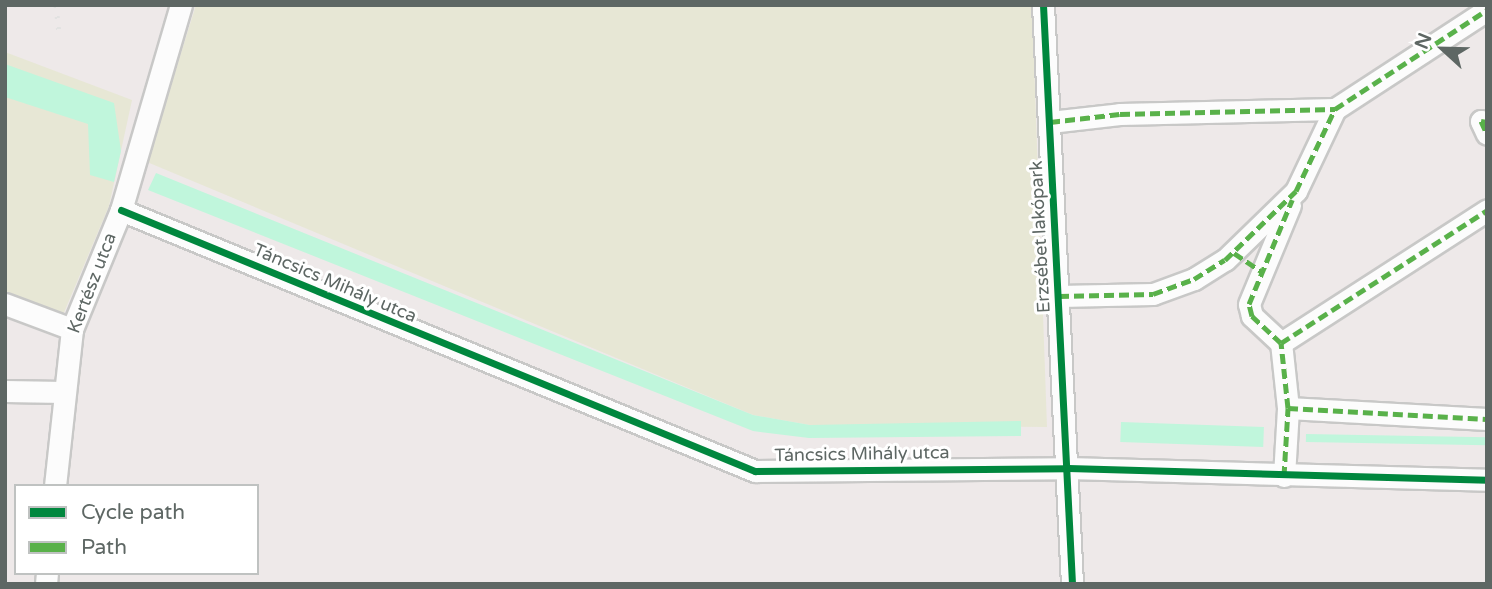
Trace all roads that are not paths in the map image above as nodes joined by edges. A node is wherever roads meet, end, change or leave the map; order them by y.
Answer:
1 (181, 5) edge
2 (1043, 5) edge
3 (1487, 10) edge
4 (1335, 109) junction
5 (1050, 122) junction
6 (1487, 122) edge
7 (1487, 134) edge
8 (1296, 191) junction
9 (121, 210) junction
10 (1487, 210) edge
11 (1234, 253) junction
12 (1262, 272) junction
13 (1059, 296) junction
14 (5, 304) edge
15 (72, 330) junction
16 (1281, 343) junction
17 (5, 391) edge
18 (63, 392) junction
19 (1288, 408) junction
20 (1487, 419) edge
21 (1068, 468) junction
22 (1284, 475) junction
23 (1487, 480) edge
24 (55, 484) edge
25 (1072, 584) edge

1 - 9 street, Kertész utca
2 - 5 street, Erzsébet lakópark
3 - 4 street
4 - 5 street
4 - 8 street, Erzsébet lakópark
5 - 13 street, Erzsébet lakópark
6 - 7 street
8 - 11 street, Erzsébet lakópark
8 - 12 street
9 - 15 street, Kertész utca
9 - 21 street, Táncsics Mihály utca
10 - 16 street
11 - 12 street
11 - 13 street, Erzsébet lakópark
12 - 16 street
13 - 21 street, Erzsébet lakópark
14 - 15 street
15 - 18 street, Kertész utca
16 - 19 street
17 - 18 street
18 - 24 street, Kertész utca
19 - 20 street
19 - 22 street
21 - 22 street, Táncsics Mihály utca
21 - 25 street, Erzsébet lakópark
22 - 23 street, Táncsics Mihály utca

